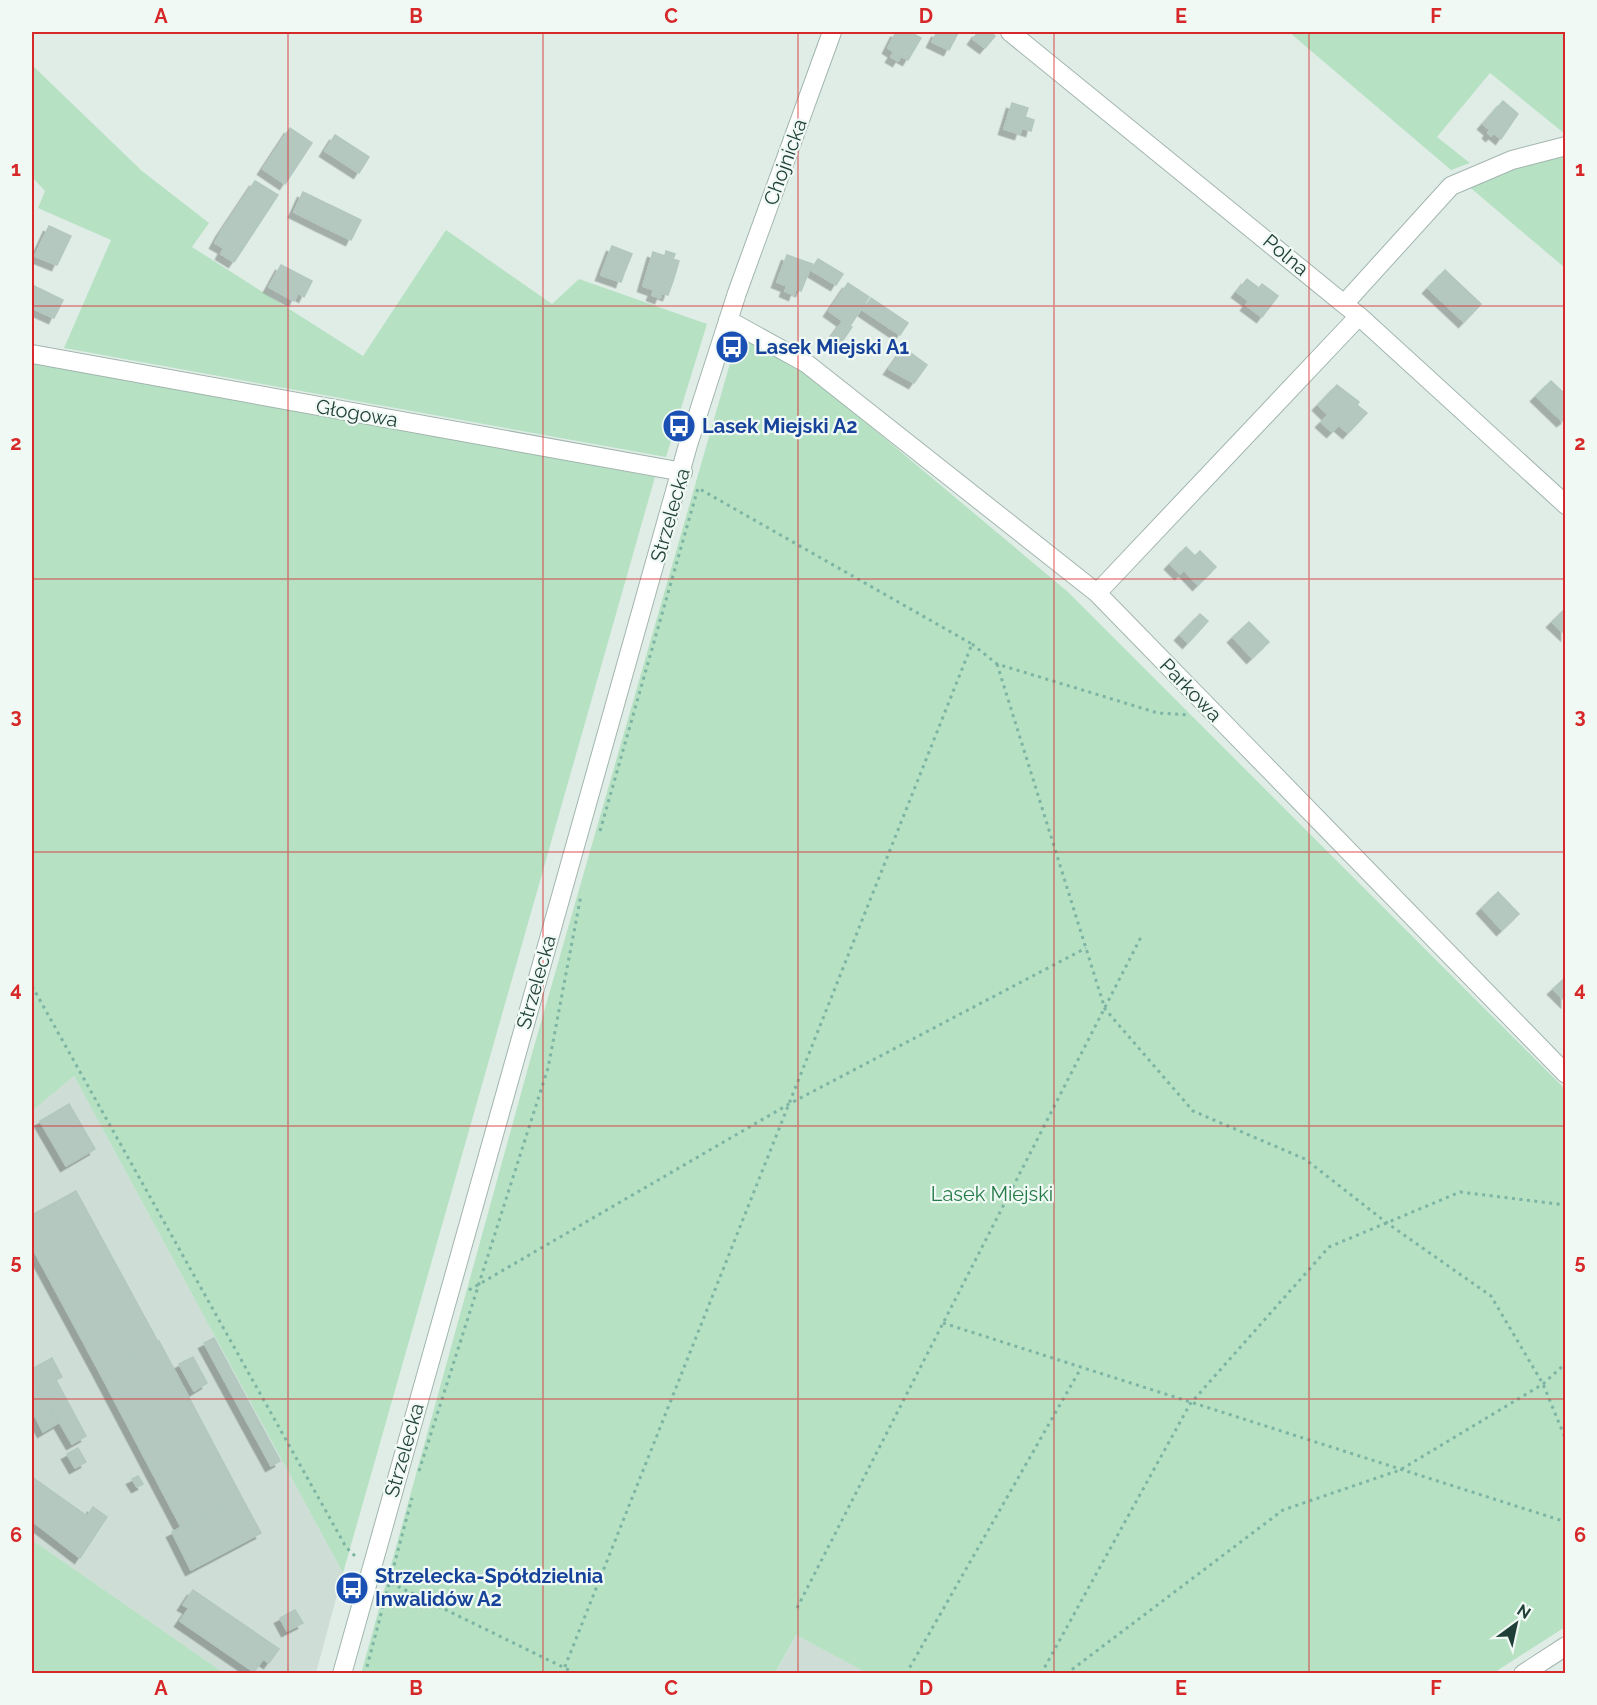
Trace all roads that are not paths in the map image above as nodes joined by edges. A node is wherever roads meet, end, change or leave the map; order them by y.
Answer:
1 (832, 32) edge
2 (1010, 32) edge
3 (1566, 146) edge
4 (737, 293) joint
5 (1344, 303) junction
6 (1359, 316) junction
7 (728, 320) junction
8 (32, 354) edge
9 (683, 472) junction
10 (1566, 505) edge
11 (1097, 593) junction
12 (1566, 1074) edge
13 (1566, 1646) edge
14 (342, 1674) edge
15 (1524, 1674) edge

1 - 4 street, Chojnicka
2 - 5 street, Polna
3 - 5 street
4 - 7 street, Strzelecka
5 - 6 street
6 - 10 street
6 - 11 street
7 - 9 street, Strzelecka
7 - 11 street, Parkowa
8 - 9 street, Głogowa
9 - 14 street, Strzelecka
11 - 12 street, Parkowa
13 - 15 street

